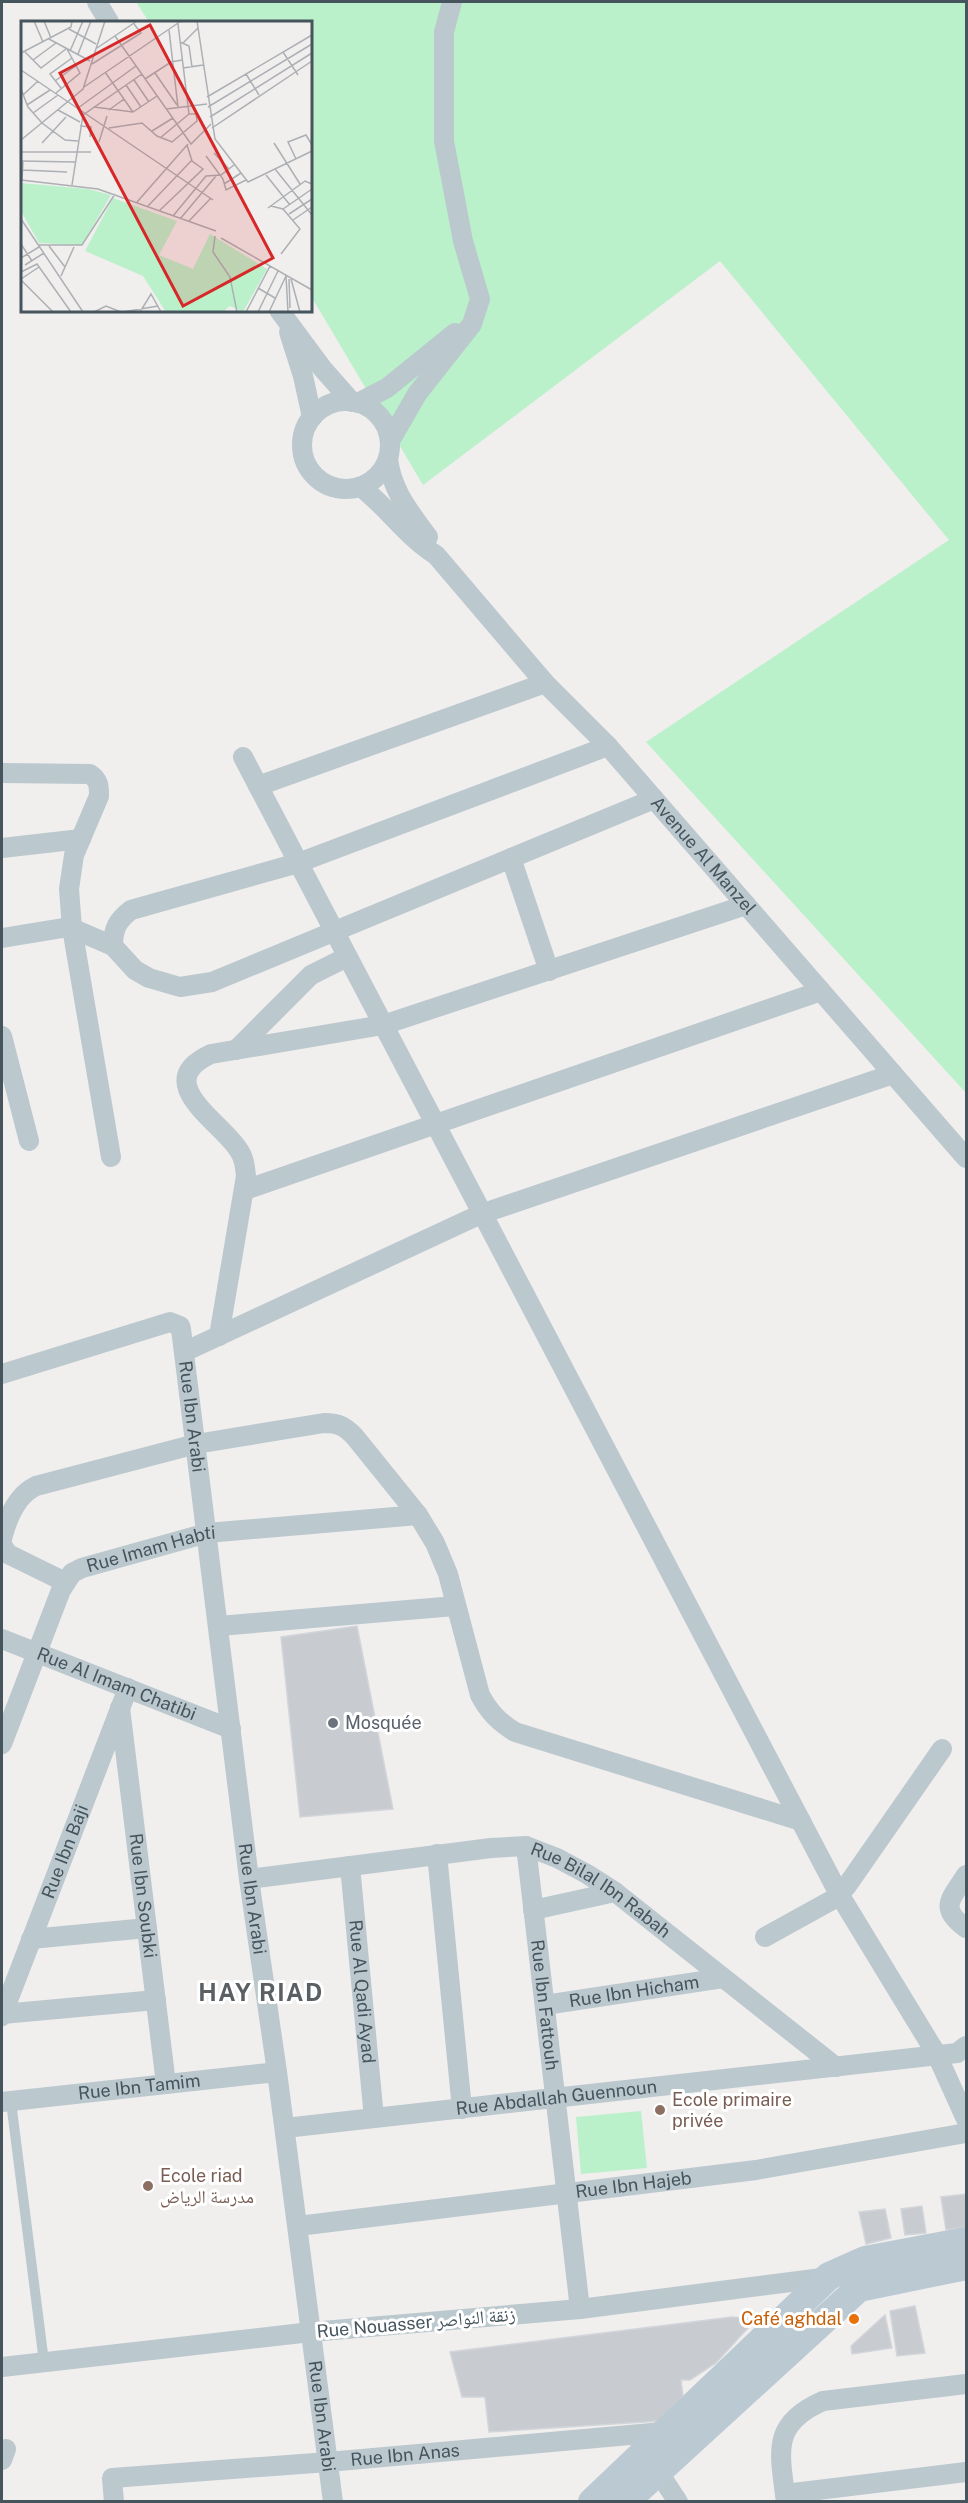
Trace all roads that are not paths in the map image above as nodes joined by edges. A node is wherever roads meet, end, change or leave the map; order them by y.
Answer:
1 (97, 2) edge
2 (452, 2) edge
3 (108, 21) edge
4 (477, 313) junction
5 (282, 314) edge
6 (355, 402) junction
7 (312, 417) junction
8 (389, 450) junction
9 (361, 487) junction
10 (436, 555) junction
11 (545, 683) junction
12 (608, 746) junction
13 (243, 757) dead end
14 (2, 773) edge
15 (258, 786) junction
16 (654, 799) junction
17 (81, 839) junction
18 (2, 848) edge
19 (511, 858) junction
20 (298, 863) junction
21 (746, 906) junction
22 (72, 928) junction
23 (334, 931) junction
24 (2, 938) edge
25 (113, 946) junction
26 (347, 957) junction
27 (549, 971) junction
28 (821, 991) junction
29 (383, 1025) junction
30 (2, 1036) edge
31 (236, 1050) junction
32 (893, 1074) junction
33 (434, 1124) junction
34 (29, 1141) dead end
35 (111, 1157) dead end
36 (966, 1158) edge
37 (245, 1190) junction
38 (481, 1214) junction
39 (219, 1336) junction
40 (184, 1352) junction
41 (2, 1374) edge
42 (196, 1444) junction
43 (418, 1515) junction
44 (207, 1533) junction
45 (2, 1539) edge
46 (2, 1545) edge
47 (65, 1582) junction
48 (455, 1606) junction
49 (219, 1626) junction
50 (2, 1639) edge
51 (37, 1652) junction
52 (128, 1688) junction
53 (120, 1708) junction
54 (231, 1729) junction
55 (2, 1744) edge
56 (942, 1749) dead end
57 (801, 1821) junction
58 (526, 1846) junction
59 (436, 1854) junction
60 (350, 1866) junction
61 (966, 1875) edge
62 (249, 1879) junction
63 (615, 1892) junction
64 (839, 1894) junction
65 (533, 1910) junction
66 (147, 1928) junction
67 (966, 1928) edge
68 (765, 1937) dead end
69 (31, 1939) junction
70 (723, 1978) junction
71 (156, 2001) junction
72 (544, 2005) junction
73 (2, 2015) edge
74 (966, 2046) edge
75 (937, 2055) junction
76 (836, 2067) junction
77 (277, 2072) junction
78 (166, 2084) junction
79 (556, 2098) junction
80 (6, 2102) edge
81 (462, 2109) junction
82 (374, 2118) junction
83 (966, 2119) edge
84 (285, 2128) junction
85 (966, 2133) edge
86 (567, 2193) junction
87 (298, 2226) junction
88 (966, 2241) edge
89 (966, 2266) edge
90 (829, 2276) junction
91 (851, 2294) junction
92 (580, 2308) junction
93 (311, 2332) junction
94 (45, 2362) junction
95 (2, 2367) edge
96 (966, 2384) edge
97 (663, 2432) junction
98 (328, 2462) junction
99 (657, 2470) junction
100 (966, 2472) edge
101 (786, 2498) edge
102 (114, 2502) edge
103 (333, 2502) edge
104 (592, 2502) edge
105 (625, 2502) edge
106 (678, 2502) edge

1 - 3 street
2 - 4 street
4 - 6 street
4 - 8 street
5 - 6 street
5 - 7 street
6 - 7 street
6 - 8 street
7 - 9 street
8 - 9 street
8 - 10 street, Avenue Al Manzel
9 - 10 street, Avenue Al Manzel
10 - 11 street, Avenue Al Manzel
11 - 12 street, Avenue Al Manzel
11 - 15 street
12 - 16 street, Avenue Al Manzel
12 - 20 street
13 - 15 street
14 - 17 street
15 - 20 street
16 - 19 street
16 - 21 street, Avenue Al Manzel
17 - 18 street
17 - 22 street
19 - 23 street
19 - 27 street
20 - 23 street
20 - 25 street
21 - 27 street
21 - 28 street, Avenue Al Manzel
22 - 24 street
22 - 25 street
22 - 35 street
23 - 25 street
23 - 26 street
26 - 29 street
26 - 31 street
27 - 29 street
28 - 32 street, Avenue Al Manzel
28 - 33 street
29 - 31 street
29 - 33 street
30 - 34 street
31 - 37 street
32 - 36 street, Avenue Al Manzel
32 - 38 street
33 - 37 street
33 - 38 street
37 - 39 street
38 - 39 street
38 - 57 street
39 - 40 street
40 - 41 street, Rue Ibn Arabi
40 - 42 street, Rue Ibn Arabi
42 - 43 street
42 - 44 street, Rue Ibn Arabi
42 - 45 street
43 - 44 street, Rue Imam Habti
43 - 48 street
44 - 47 street, Rue Imam Habti
44 - 49 street, Rue Ibn Arabi
46 - 47 street
47 - 51 street, Rue Imam Habti
48 - 49 street
48 - 57 street
49 - 54 street, Rue Ibn Arabi
50 - 51 street, Rue Al Imam Chatibi
51 - 52 street, Rue Al Imam Chatibi
51 - 55 street, Rue Imam Habti
52 - 53 street, Rue Ibn Baji
52 - 54 street, Rue Al Imam Chatibi
53 - 66 street, Rue Ibn Soubki
53 - 69 street, Rue Ibn Baji
54 - 62 street, Rue Ibn Arabi
56 - 64 street
57 - 64 street
58 - 59 street, Rue Bilal Ibn Rabah
58 - 63 street, Rue Bilal Ibn Rabah
58 - 65 street, Rue Ibn Fattouh
59 - 60 street, Rue Bilal Ibn Rabah
59 - 81 street
60 - 62 street, Rue Bilal Ibn Rabah
60 - 82 street, Rue Al Qadi Ayad
61 - 67 street
62 - 77 street, Rue Ibn Arabi
63 - 65 street
63 - 70 street, Rue Bilal Ibn Rabah
64 - 68 street
64 - 75 street
65 - 72 street, Rue Ibn Fattouh
66 - 69 street
66 - 71 street, Rue Ibn Soubki
69 - 73 street, Rue Ibn Baji
70 - 72 street, Rue Ibn Hicham
70 - 76 street, Rue Bilal Ibn Rabah
71 - 73 street
71 - 78 street, Rue Ibn Soubki
72 - 79 street, Rue Ibn Fattouh
74 - 75 street, Rue Abdallah Guennoun
75 - 76 street, Rue Abdallah Guennoun
75 - 83 street
76 - 79 street, Rue Abdallah Guennoun
77 - 78 street, Rue Ibn Tamim
77 - 84 street, Rue Ibn Arabi
78 - 80 street, Rue Ibn Tamim
79 - 81 street, Rue Abdallah Guennoun
79 - 86 street, Rue Ibn Fattouh
80 - 94 lane
81 - 82 street, Rue Abdallah Guennoun
82 - 84 street, Rue Abdallah Guennoun
84 - 87 street, Rue Ibn Arabi
85 - 86 street, Rue Ibn Hajeb
86 - 87 street, Rue Ibn Hajeb
86 - 92 street, Rue Ibn Fattouh
87 - 93 street, Rue Ibn Arabi
88 - 90 main road, Rue Nouasser زنقة النواصر
89 - 91 main road
90 - 91 street
90 - 92 street, Rue Nouasser زنقة النواصر
90 - 97 main road, Rue Nouasser زنقة النواصر
91 - 99 main road
92 - 93 street, Rue Nouasser زنقة النواصر
93 - 94 street, Rue Nouasser زنقة النواصر
93 - 98 street, Rue Ibn Arabi
94 - 95 street, Rue Nouasser زنقة النواصر
96 - 101 street
97 - 98 street, Rue Ibn Anas
97 - 104 main road, Rue Nouasser زنقة النواصر
98 - 102 street, Rue Ibn Anas
98 - 103 street, Rue Ibn Arabi
99 - 105 main road
99 - 106 street
100 - 101 street

